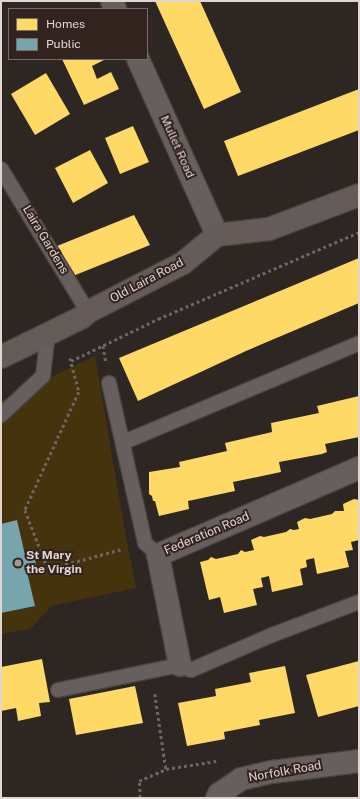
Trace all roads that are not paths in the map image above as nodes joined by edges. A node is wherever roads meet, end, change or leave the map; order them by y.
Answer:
1 (138, 60) edge
2 (1, 169) edge
3 (359, 195) edge
4 (217, 235) junction
5 (88, 312) junction
6 (55, 330) junction
7 (359, 343) edge
8 (1, 357) edge
9 (109, 383) dead end
10 (1, 415) edge
11 (124, 442) junction
12 (359, 468) edge
13 (152, 549) junction
14 (359, 602) edge
15 (180, 665) junction
16 (58, 690) dead end
17 (359, 761) edge
18 (216, 798) edge

1 - 4 street, Mullet Road
2 - 5 lane, Laira Gardens
3 - 4 main road
4 - 5 main road, Old Laira Road
5 - 6 main road, Old Laira Road
6 - 8 main road, Old Laira Road
6 - 10 lane
7 - 11 lane
9 - 11 lane
11 - 13 lane
12 - 13 street, Federation Road
13 - 15 street, Federation Road
14 - 15 lane
15 - 16 lane
17 - 18 street, Norfolk Road

